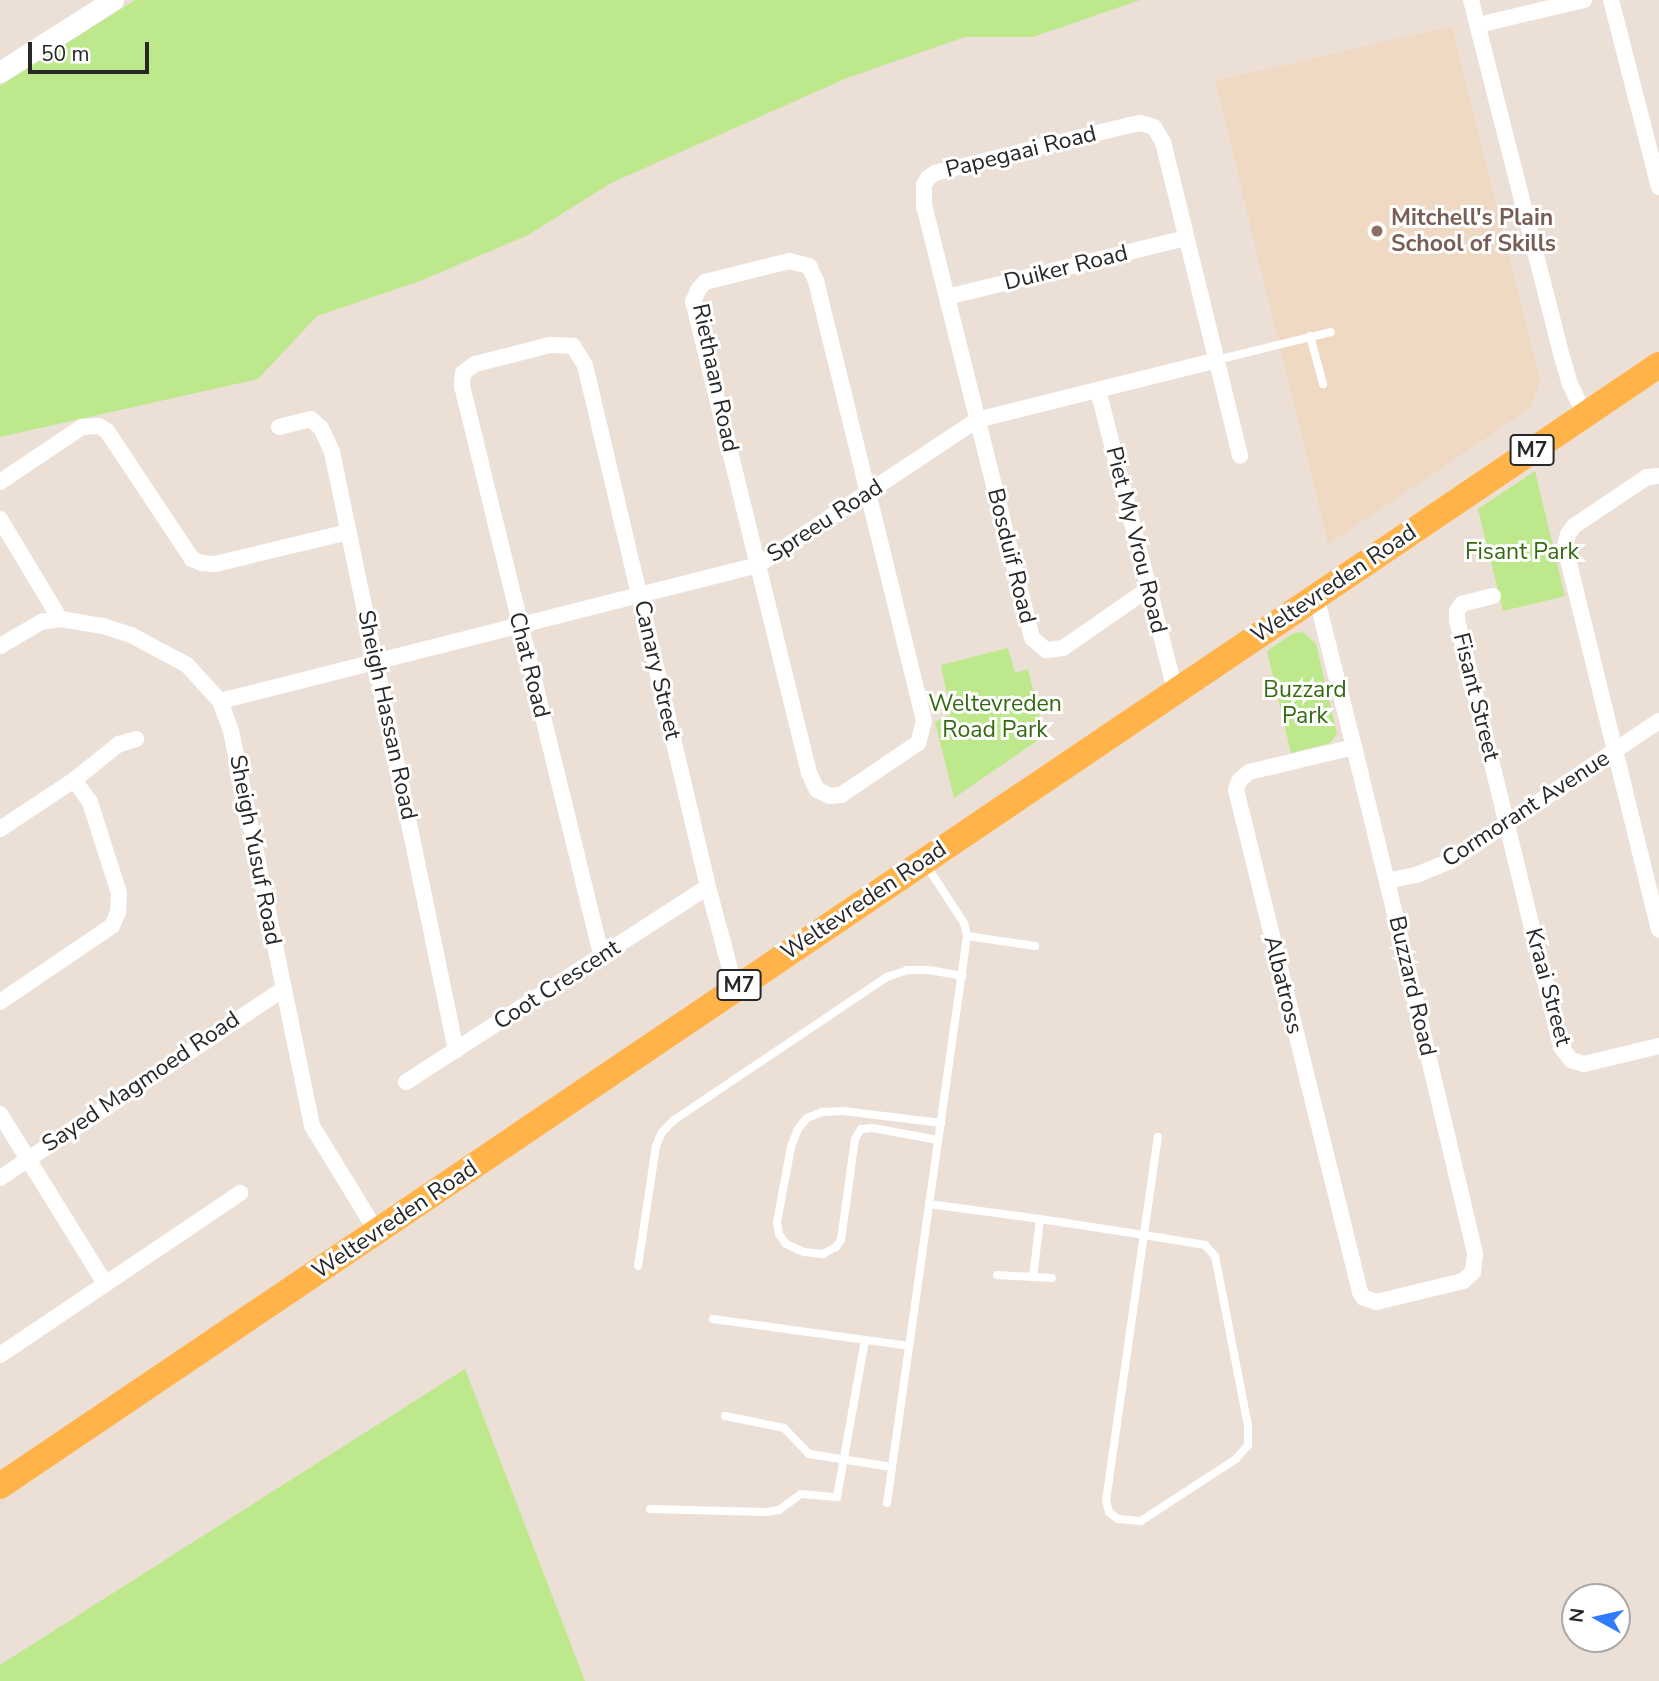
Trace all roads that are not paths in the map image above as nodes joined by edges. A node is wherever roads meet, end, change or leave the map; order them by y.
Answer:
1 (113, 0) edge
2 (1471, 0) edge
3 (1584, 0) edge
4 (1611, 0) edge
5 (1478, 25) junction
6 (0, 72) edge
7 (1659, 187) edge
8 (1186, 238) junction
9 (947, 298) junction
10 (1331, 332) dead end
11 (1310, 336) junction
12 (579, 352) joint
13 (1217, 360) junction
14 (1659, 365) edge
15 (1323, 384) dead end
16 (1098, 390) junction
17 (1585, 415) junction
18 (976, 420) junction
19 (279, 427) dead end
20 (1240, 456) dead end
21 (1659, 476) edge
22 (0, 482) edge
23 (869, 493) junction
24 (0, 519) edge
25 (348, 532) junction
26 (758, 565) junction
27 (1148, 590) junction
28 (1316, 596) junction
29 (1493, 596) dead end
30 (640, 597) junction
31 (60, 620) junction
32 (520, 627) junction
33 (0, 646) edge
34 (376, 663) junction
35 (1175, 690) junction
36 (220, 701) junction
37 (1659, 722) edge
38 (136, 739) dead end
39 (1354, 747) junction
40 (1615, 751) junction
41 (74, 780) junction
42 (1506, 824) junction
43 (0, 829) edge
44 (923, 861) junction
45 (1387, 881) junction
46 (708, 887) junction
47 (1659, 930) edge
48 (967, 936) junction
49 (1035, 946) dead end
50 (601, 958) junction
51 (962, 976) junction
52 (735, 988) junction
53 (283, 989) junction
54 (0, 1002) edge
55 (1659, 1046) edge
56 (456, 1050) junction
57 (405, 1083) dead end
58 (0, 1114) edge
59 (941, 1123) junction
60 (1158, 1137) dead end
61 (938, 1140) junction
62 (27, 1160) junction
63 (0, 1178) edge
64 (240, 1193) dead end
65 (929, 1204) junction
66 (1040, 1219) junction
67 (377, 1232) junction
68 (1144, 1234) junction
69 (638, 1266) dead end
70 (997, 1275) dead end
71 (1033, 1277) junction
72 (1052, 1278) dead end
73 (104, 1282) junction
74 (1370, 1302) joint
75 (713, 1319) dead end
76 (865, 1340) junction
77 (909, 1346) junction
78 (0, 1355) edge
79 (725, 1416) dead end
80 (844, 1460) junction
81 (892, 1467) junction
82 (0, 1486) edge
83 (887, 1503) dead end
84 (650, 1508) dead end

1 - 6 street
2 - 5 street
3 - 5 street
4 - 7 street
5 - 17 street
8 - 9 street, Duiker Road
8 - 9 street, Papegaai Road
8 - 13 street
9 - 18 street, Papegaai Road
10 - 11 lane, Spreeu Road
11 - 13 lane, Spreeu Road
11 - 15 lane
12 - 30 street, Canary Street
12 - 32 street, Chat Road
13 - 16 street, Spreeu Road
13 - 20 street
14 - 17 main road, Weltevreden Road / M7
16 - 18 street, Spreeu Road
16 - 27 street, Piet My Vrou Road
17 - 28 main road, Weltevreden Road / M7
18 - 23 street, Spreeu Road
18 - 27 street, Bosduif Road
19 - 25 street, Sheigh Hassan Road
21 - 40 street
22 - 25 street
23 - 26 street, Spreeu Road
23 - 26 street
23 - 26 street, Riethaan Road
24 - 31 street
25 - 34 street, Sheigh Hassan Road
26 - 30 street, Spreeu Road
27 - 35 street, Piet My Vrou Road
28 - 35 main road, Weltevreden Road / M7
28 - 39 street, Buzzard Road
29 - 42 street, Fisant Street
30 - 32 street, Spreeu Road
30 - 46 street, Canary Street
31 - 33 street, Sheigh Yusuf Road
31 - 36 street, Sheigh Yusuf Road
32 - 34 street, Spreeu Road
32 - 50 street, Chat Road
34 - 36 street, Spreeu Road
34 - 56 street, Sheigh Hassan Road
35 - 44 main road, Weltevreden Road / M7
36 - 53 street, Sheigh Yusuf Road
37 - 40 street, Cormorant Avenue
38 - 41 street
39 - 45 street, Buzzard Road
39 - 74 street, Albatross
40 - 42 street, Cormorant Avenue
40 - 47 street
41 - 43 street
41 - 54 street
42 - 45 street, Cormorant Avenue
42 - 55 street, Kraai Street
44 - 48 lane
44 - 52 main road, Weltevreden Road / M7
45 - 74 street, Buzzard Road
46 - 50 street, Coot Crescent
46 - 52 street, Canary Street
48 - 49 lane
48 - 51 lane
50 - 56 street, Coot Crescent
51 - 59 lane
51 - 69 lane
52 - 67 main road, Weltevreden Road / M7
53 - 62 street, Sayed Magmoed Road
53 - 67 street, Sheigh Yusuf Road
56 - 57 street, Coot Crescent
58 - 62 street
59 - 61 lane
59 - 61 lane
60 - 68 lane
61 - 65 lane
62 - 63 street, Sayed Magmoed Road
62 - 73 street
64 - 73 street
65 - 66 lane
65 - 77 lane
66 - 68 lane
66 - 71 lane
67 - 82 main road, Weltevreden Road / M7
68 - 68 lane
70 - 71 lane
71 - 72 lane
73 - 78 street
75 - 76 lane
76 - 77 lane
76 - 80 lane
77 - 81 lane
79 - 80 lane
80 - 81 lane
80 - 84 lane
81 - 83 lane

